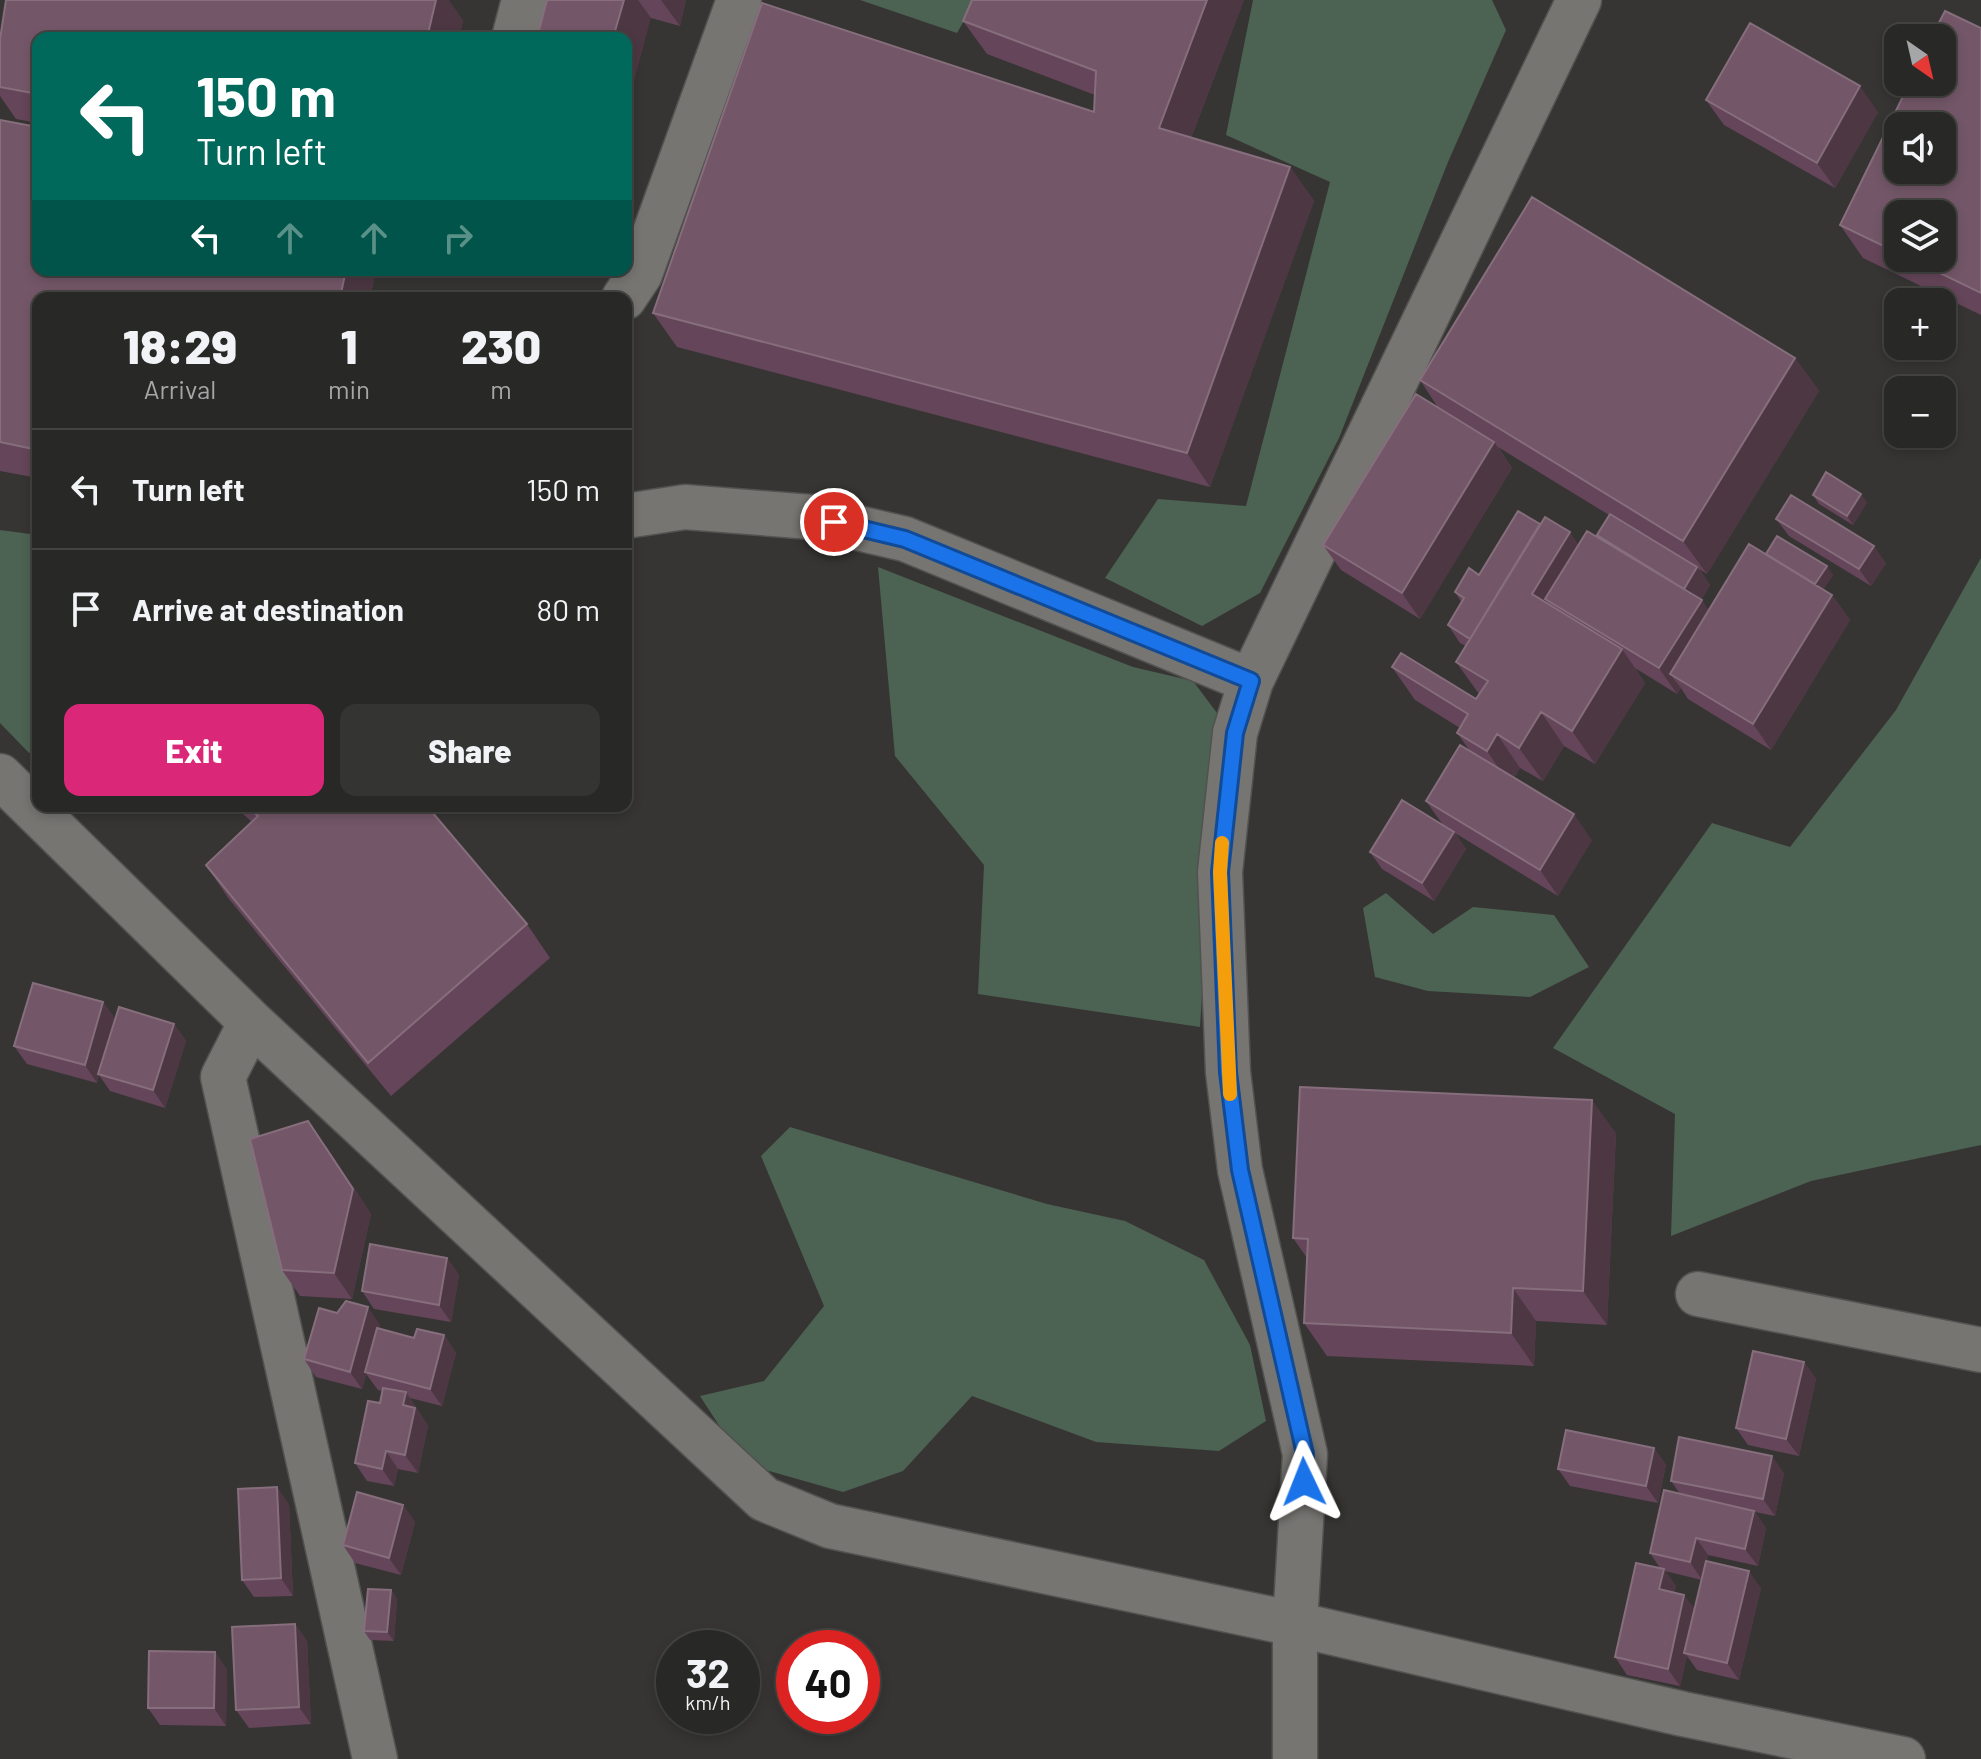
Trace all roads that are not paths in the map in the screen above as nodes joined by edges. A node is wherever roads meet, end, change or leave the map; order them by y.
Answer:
1 (524, 0) edge
2 (739, 0) edge
3 (1579, 0) edge
4 (516, 32) edge
5 (632, 286) edge
6 (632, 515) edge
7 (1251, 681) junction
8 (0, 776) edge
9 (32, 803) edge
10 (42, 812) edge
11 (251, 1022) junction
12 (1698, 1294) dead end
13 (1981, 1350) edge
14 (1295, 1624) junction
15 (375, 1759) edge
16 (1295, 1759) edge
17 (1903, 1759) edge

1 - 4 street
2 - 5 street
3 - 7 street
6 - 7 street
7 - 14 street
8 - 9 street
10 - 11 street
11 - 14 street
11 - 15 street
12 - 13 street
14 - 16 street
14 - 17 street

